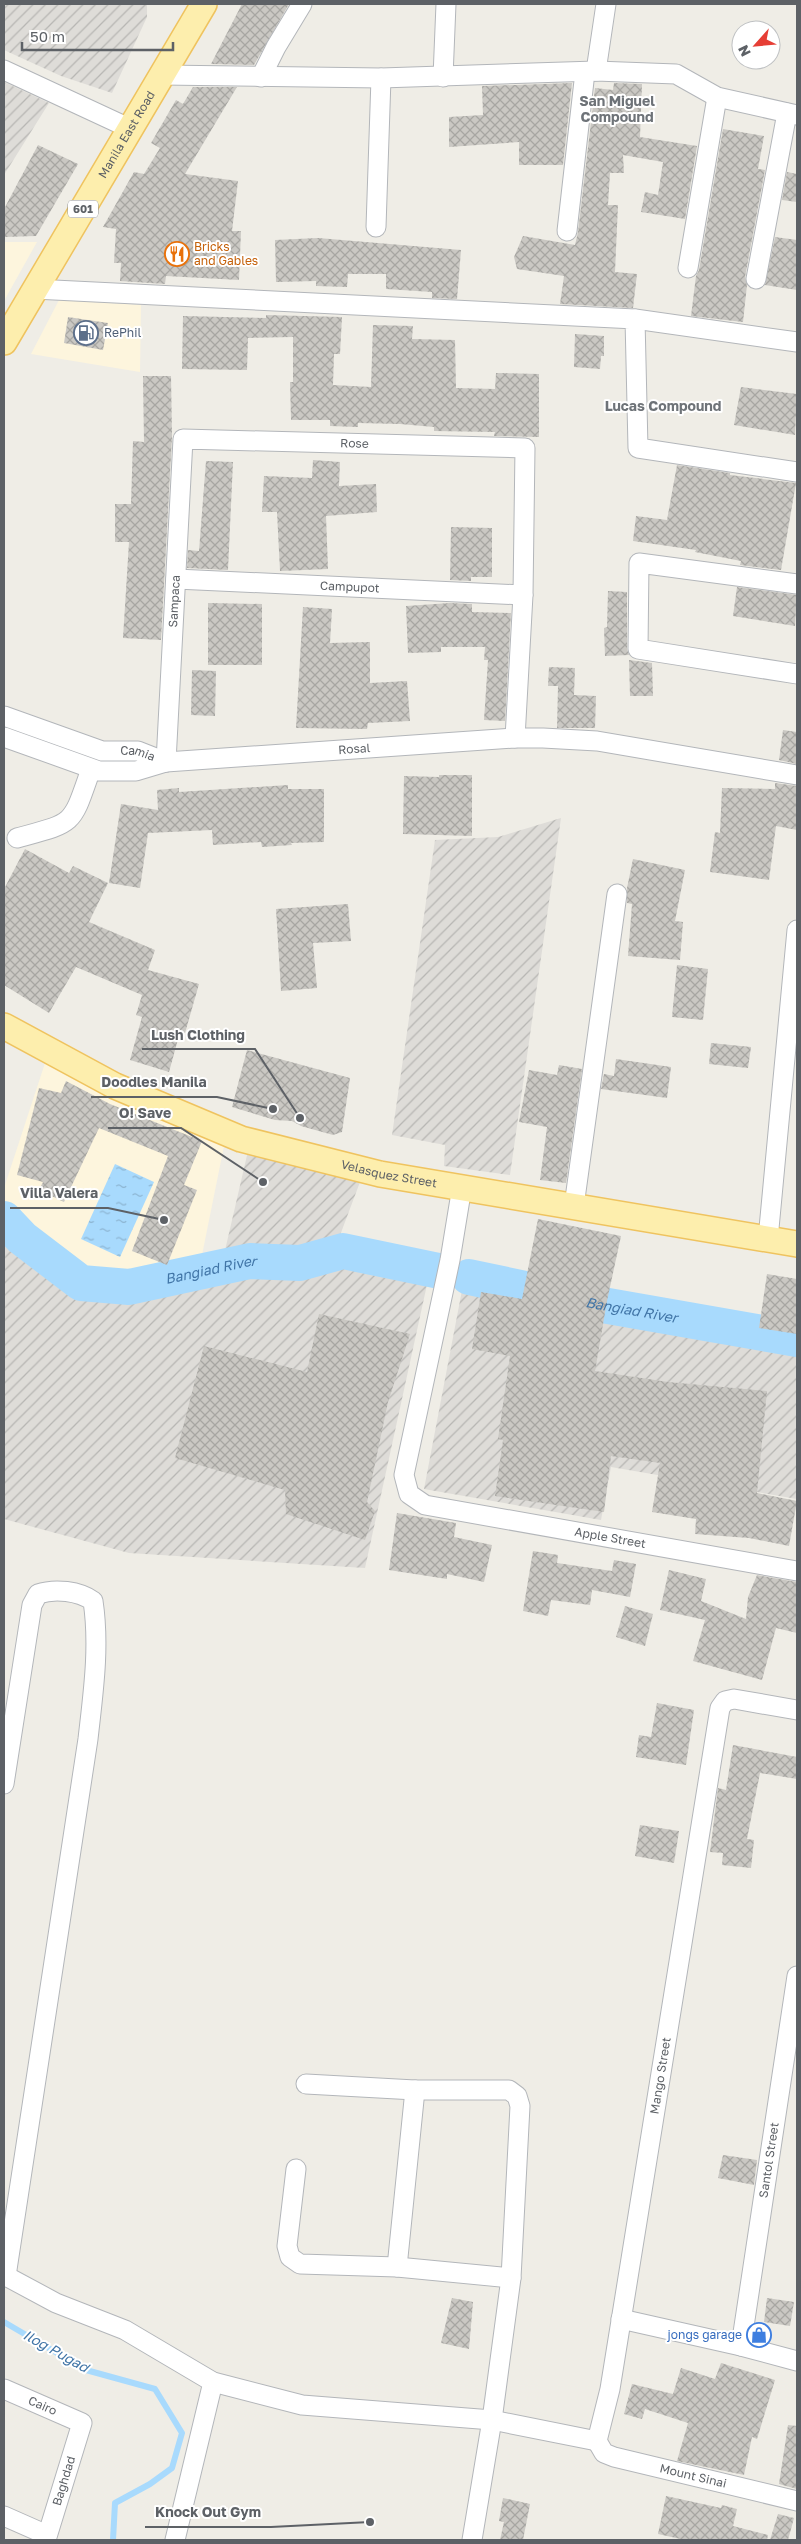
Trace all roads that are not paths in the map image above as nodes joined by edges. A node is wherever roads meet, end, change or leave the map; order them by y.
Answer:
1 (204, 4) edge
2 (302, 4) edge
3 (446, 4) edge
4 (606, 4) edge
5 (4, 70) edge
6 (591, 72) junction
7 (162, 75) junction
8 (262, 77) junction
9 (443, 77) junction
10 (381, 78) junction
11 (717, 97) junction
12 (792, 114) edge
13 (131, 129) junction
14 (376, 227) dead end
15 (567, 231) dead end
16 (688, 268) dead end
17 (756, 279) dead end
18 (34, 289) junction
19 (635, 320) junction
20 (4, 342) edge
21 (797, 342) edge
22 (183, 439) joint
23 (797, 472) edge
24 (176, 579) junction
25 (797, 584) edge
26 (523, 595) junction
27 (797, 674) edge
28 (4, 716) edge
29 (4, 737) edge
30 (515, 738) junction
31 (166, 762) junction
32 (91, 768) junction
33 (797, 775) edge
34 (17, 838) dead end
35 (617, 894) dead end
36 (797, 930) edge
37 (4, 1026) edge
38 (462, 1187) junction
39 (574, 1206) junction
40 (768, 1239) junction
41 (797, 1244) edge
42 (797, 1571) edge
43 (797, 1710) edge
44 (4, 1784) edge
45 (797, 1976) edge
46 (306, 2084) dead end
47 (415, 2090) junction
48 (296, 2169) dead end
49 (397, 2267) junction
50 (5, 2275) edge
51 (511, 2278) junction
52 (621, 2319) junction
53 (742, 2346) junction
54 (797, 2362) edge
55 (213, 2382) junction
56 (4, 2389) edge
57 (492, 2420) junction
58 (82, 2423) joint
59 (597, 2441) junction
60 (797, 2501) edge
61 (4, 2516) edge
62 (46, 2538) edge
63 (175, 2540) edge
64 (472, 2540) edge

1 - 7 main road, Manila East Road / 601
2 - 8 street
3 - 9 street
4 - 6 street
5 - 13 street
6 - 9 street
6 - 11 street
6 - 15 street
7 - 8 street
7 - 13 main road, Manila East Road / 601
8 - 10 street
9 - 10 street
10 - 14 street
11 - 12 street
11 - 16 street
12 - 17 street
13 - 18 main road, Manila East Road / 601
18 - 19 street
18 - 20 main road, Manila East Road / 601
19 - 21 street
19 - 23 street
22 - 24 street, Sampaca
22 - 26 street, Rose
24 - 26 street, Campupot
24 - 31 street, Sampaca
25 - 27 street
26 - 30 street
28 - 31 street, Camia
29 - 32 street, Camia
30 - 31 street, Rosal
30 - 33 street, Rosal
31 - 32 street, Camia
32 - 34 street
35 - 39 street
36 - 40 street
37 - 38 main road, Velasquez Street
38 - 39 main road, Velasquez Street
38 - 42 street, Apple Street
39 - 40 main road, Velasquez Street
40 - 41 main road, Velasquez Street
43 - 52 street, Mango Street
44 - 50 street
45 - 53 street, Santol Street
46 - 47 street
47 - 49 street
47 - 51 street
48 - 49 street
49 - 51 street
50 - 55 street
51 - 57 street
52 - 53 street
52 - 59 street, Mango Street
53 - 54 street
55 - 57 street
55 - 63 street
56 - 58 street, Cairo
57 - 59 street
57 - 64 street
58 - 62 street, Baghdad
59 - 60 street, Mount Sinai
61 - 62 street

